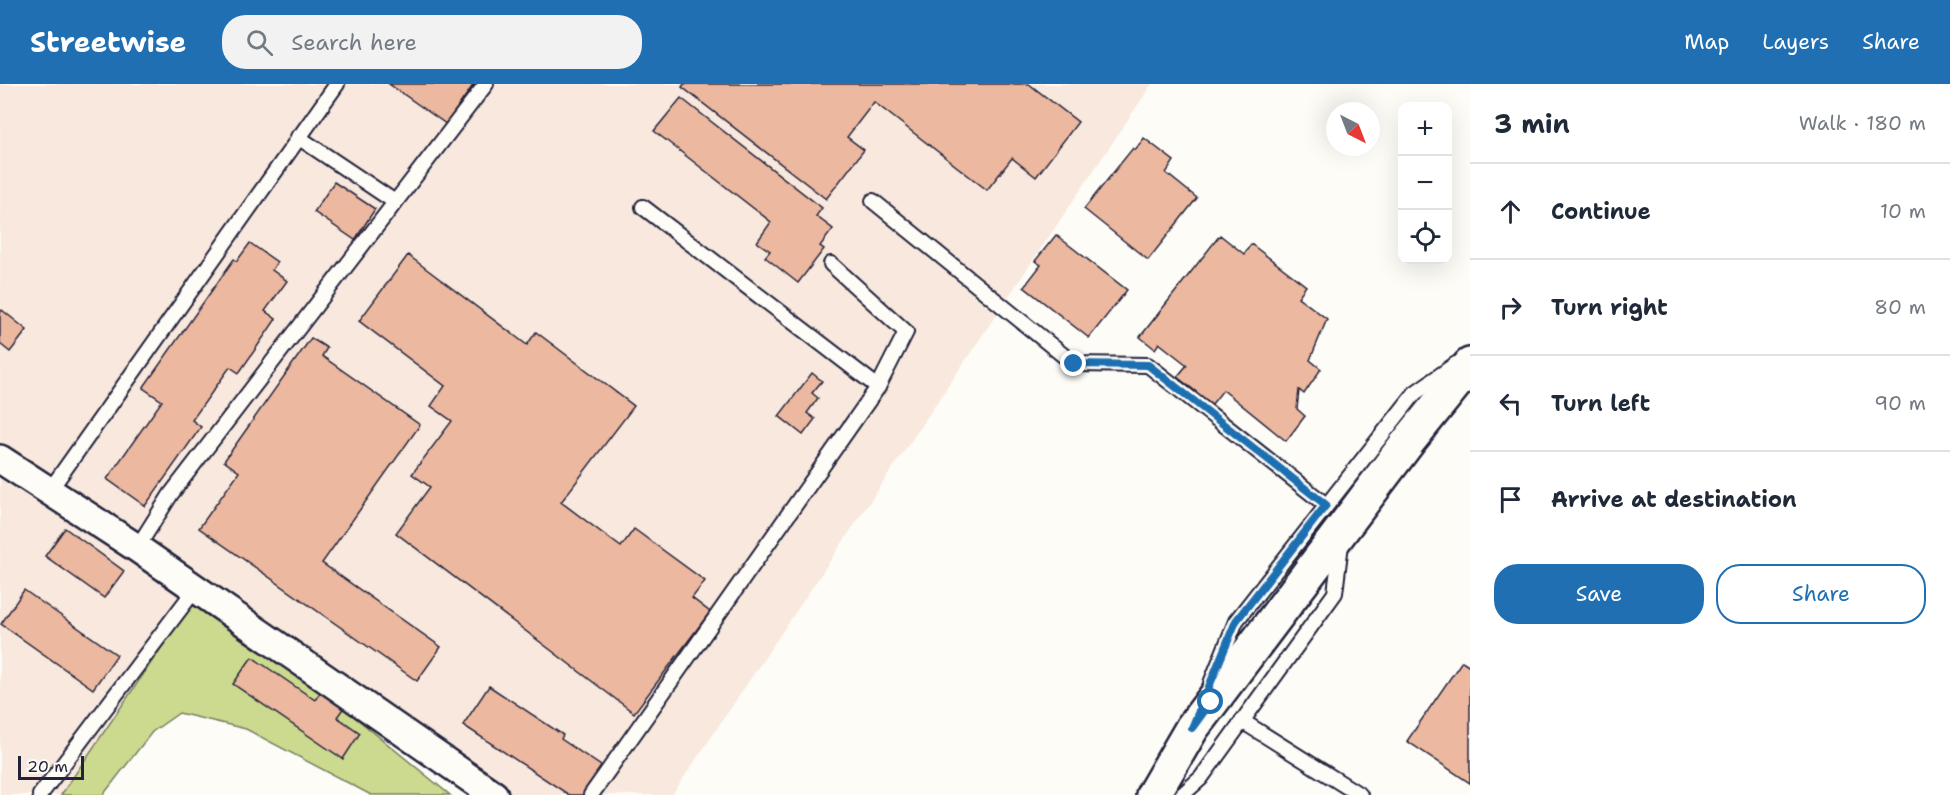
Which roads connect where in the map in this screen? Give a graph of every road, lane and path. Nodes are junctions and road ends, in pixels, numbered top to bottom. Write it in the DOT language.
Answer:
graph roads {
  1 [pos="337,84"];
  2 [pos="486,84"];
  3 [pos="298,136"];
  4 [pos="873,201"];
  5 [pos="395,202"];
  6 [pos="643,207"];
  7 [pos="831,264"];
  8 [pos="1470,354"];
  9 [pos="1470,365"];
  10 [pos="878,387"];
  11 [pos="0,459"];
  12 [pos="50,490"];
  13 [pos="1334,516"];
  14 [pos="137,548"];
  15 [pos="196,588"];
  16 [pos="1242,721"];
  17 [pos="40,795"];
  18 [pos="494,795"];
  19 [pos="591,795"];
  20 [pos="1153,795"];
  21 [pos="1182,795"];
  22 [pos="1360,795"];
  1 -- 3 [label="lane"];
  2 -- 5 [label="lane"];
  3 -- 5 [label="lane"];
  3 -- 12 [label="lane"];
  4 -- 13 [label="lane"];
  5 -- 14 [label="lane"];
  6 -- 10 [label="lane"];
  7 -- 10 [label="lane"];
  8 -- 13 [label="lane"];
  9 -- 13 [label="main road"];
  10 -- 19 [label="lane"];
  11 -- 12 [label="street"];
  12 -- 14 [label="street"];
  13 -- 16 [label="lane"];
  13 -- 20 [label="main road"];
  14 -- 15 [label="street"];
  15 -- 17 [label="lane"];
  15 -- 18 [label="street"];
  16 -- 21 [label="lane"];
  16 -- 22 [label="lane"];
}
